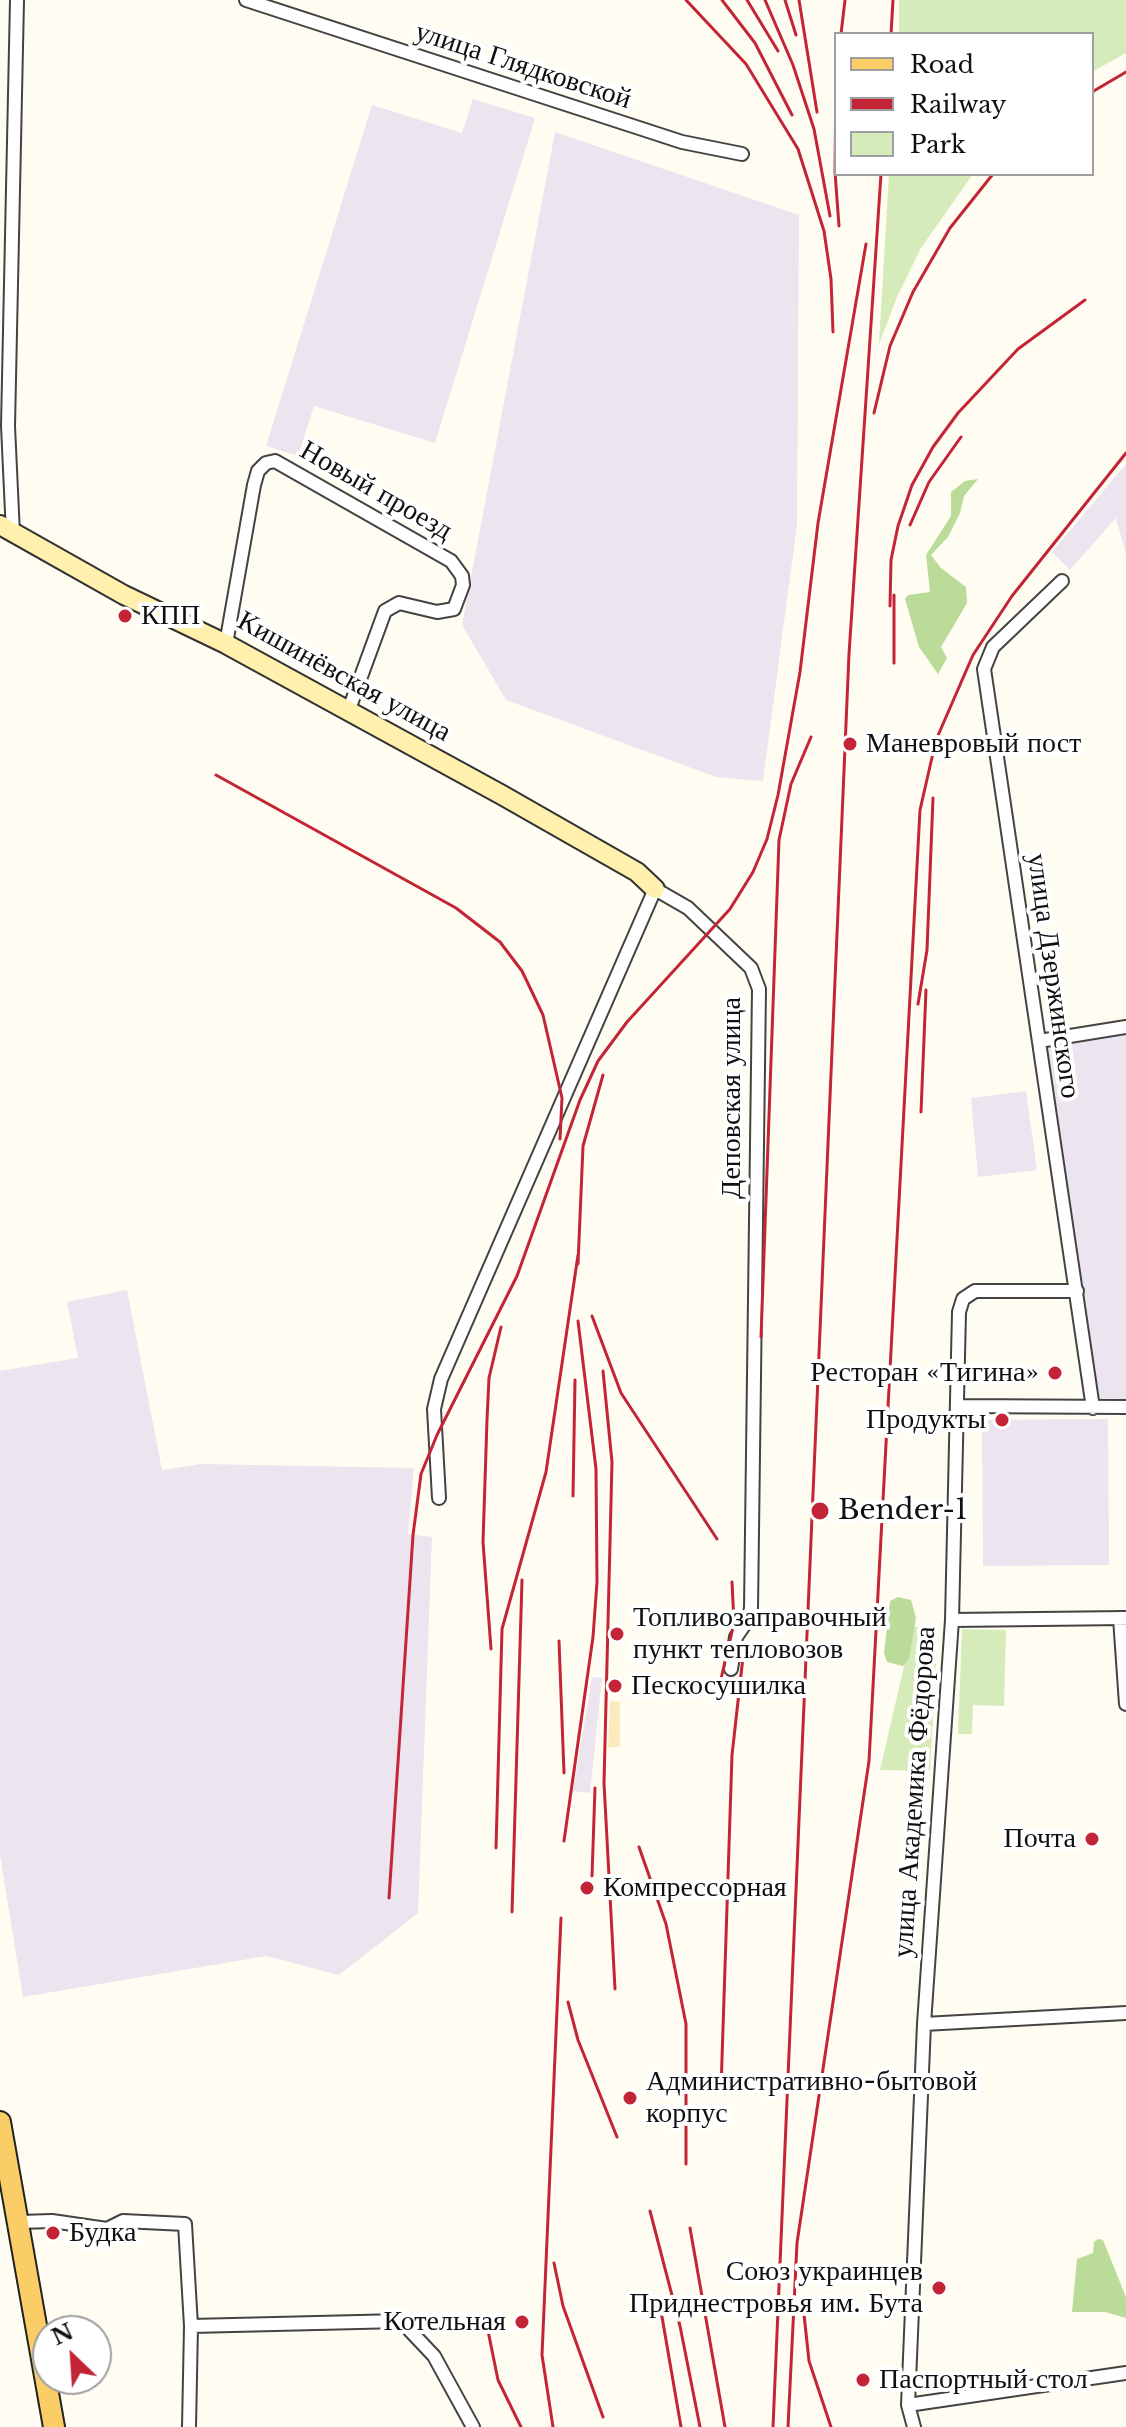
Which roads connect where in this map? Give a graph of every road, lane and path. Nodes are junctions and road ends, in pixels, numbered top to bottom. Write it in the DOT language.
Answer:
graph roads {
  1 [pos="17,0"];
  2 [pos="246,0"];
  3 [pos="742,154"];
  4 [pos="0,166"];
  5 [pos="13,174"];
  6 [pos="5,342"];
  7 [pos="6,530"];
  8 [pos="1062,581"];
  9 [pos="226,644"];
  10 [pos="348,712"];
  11 [pos="655,889"];
  12 [pos="1126,1027"];
  13 [pos="1039,1041"];
  14 [pos="1077,1291"];
  15 [pos="957,1406"];
  16 [pos="1126,1407"];
  17 [pos="1093,1408"];
  18 [pos="439,1498"];
  19 [pos="1123,1618"];
  20 [pos="952,1620"];
  21 [pos="731,1669"];
  22 [pos="1126,1704"];
  23 [pos="1126,2013"];
  24 [pos="924,2024"];
  25 [pos="0,2122"];
  26 [pos="6,2194"];
  27 [pos="19,2222"];
  28 [pos="191,2326"];
  29 [pos="1126,2373"];
  30 [pos="908,2405"];
  31 [pos="54,2427"];
  32 [pos="189,2427"];
  33 [pos="473,2427"];
  34 [pos="914,2427"];
  1 -- 5 [label="street"];
  2 -- 3 [label="street, улица Глядковской"];
  4 -- 5 [label="street"];
  5 -- 6 [label="street"];
  6 -- 7 [label="street"];
  7 -- 9 [label="street, Кишинёвская улица"];
  8 -- 13 [label="street, улица Дзержинского"];
  9 -- 10 [label="street, Кишинёвская улица"];
  9 -- 10 [label="street, Новый проезд"];
  10 -- 11 [label="street, Кишинёвская улица"];
  11 -- 18 [label="street"];
  11 -- 21 [label="street, Деповская улица"];
  12 -- 13 [label="street"];
  13 -- 14 [label="street, улица Дзержинского"];
  14 -- 15 [label="street, улица Академика Фёдорова"];
  14 -- 17 [label="street, улица Дзержинского"];
  15 -- 17 [label="street"];
  15 -- 20 [label="street, улица Академика Фёдорова"];
  16 -- 17 [label="street"];
  19 -- 20 [label="street"];
  19 -- 22 [label="street"];
  20 -- 24 [label="street, улица Академика Фёдорова"];
  23 -- 24 [label="street"];
  24 -- 30 [label="street, улица Академика Фёдорова"];
  25 -- 26 [label="main road"];
  26 -- 27 [label="main road"];
  27 -- 28 [label="street"];
  27 -- 31 [label="main road"];
  28 -- 32 [label="street"];
  28 -- 33 [label="street"];
  29 -- 30 [label="street"];
  30 -- 34 [label="street, улица Академика Фёдорова"];
}
